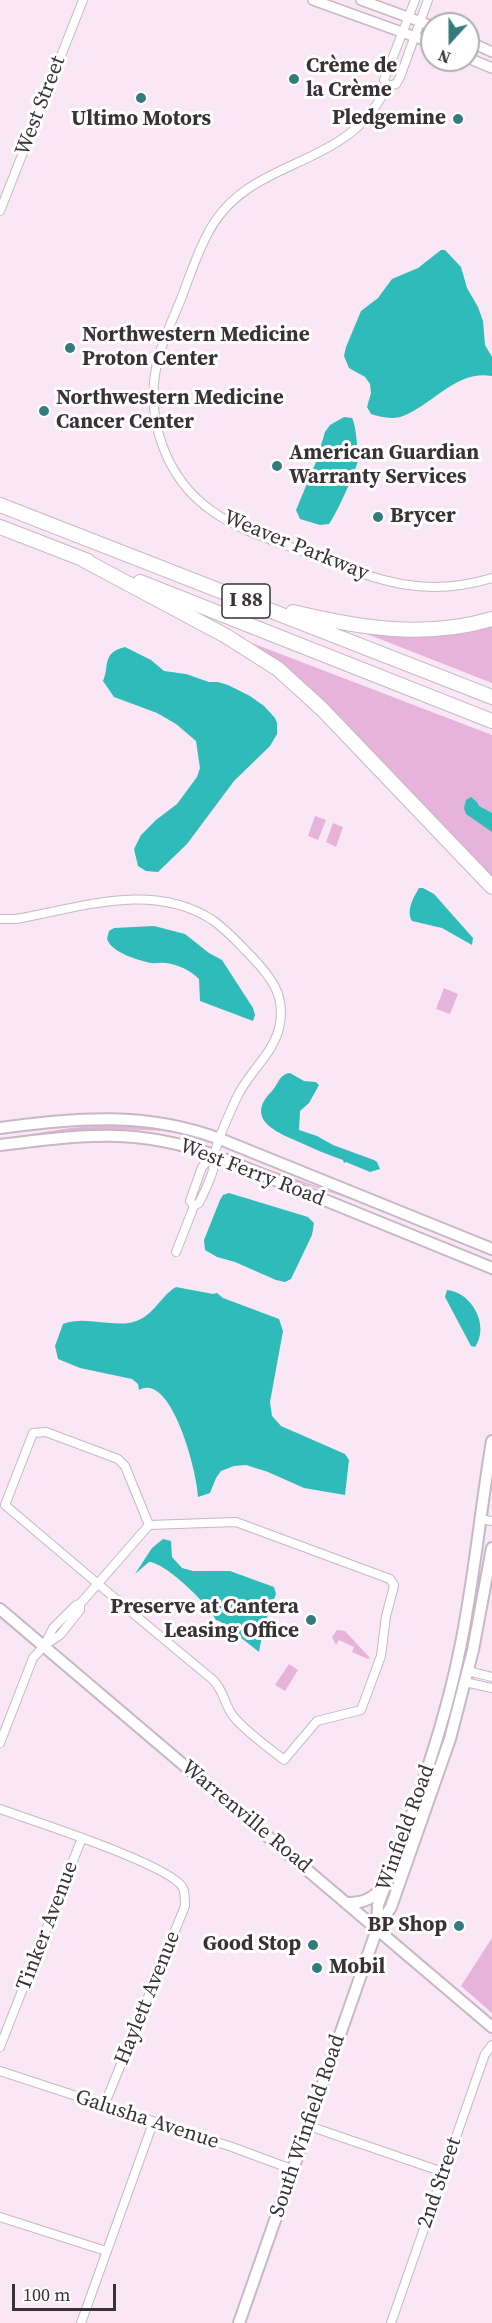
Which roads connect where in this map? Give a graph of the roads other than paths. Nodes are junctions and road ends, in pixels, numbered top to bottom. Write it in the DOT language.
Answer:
graph roads {
  1 [pos="83,0"];
  2 [pos="313,0"];
  3 [pos="361,0"];
  4 [pos="415,0"];
  5 [pos="409,17"];
  6 [pos="420,21"];
  7 [pos="402,32"];
  8 [pos="415,36"];
  9 [pos="420,38"];
  10 [pos="387,86"];
  11 [pos="0,211"];
  12 [pos="0,505"];
  13 [pos="0,527"];
  14 [pos="82,559"];
  15 [pos="492,578"];
  16 [pos="240,598"];
  17 [pos="492,619"];
  18 [pos="492,697"];
  19 [pos="492,721"];
  20 [pos="492,887"];
  21 [pos="0,919"];
  22 [pos="0,1128"];
  23 [pos="220,1139"];
  24 [pos="0,1145"];
  25 [pos="214,1155"];
  26 [pos="492,1249"];
  27 [pos="176,1252"];
  28 [pos="492,1268"];
  29 [pos="492,1441"];
  30 [pos="486,1520"];
  31 [pos="149,1525"];
  32 [pos="492,1548"];
  33 [pos="98,1583"];
  34 [pos="0,1609"];
  35 [pos="44,1646"];
  36 [pos="467,1677"];
  37 [pos="492,1677"];
  38 [pos="492,1688"];
  39 [pos="0,1743"];
  40 [pos="0,1809"];
  41 [pos="82,1838"];
  42 [pos="387,1883"];
  43 [pos="348,1903"];
  44 [pos="377,1929"];
  45 [pos="492,2027"];
  46 [pos="492,2045"];
  47 [pos="0,2048"];
  48 [pos="0,2071"];
  49 [pos="104,2106"];
  50 [pos="153,2123"];
  51 [pos="309,2126"];
  52 [pos="294,2170"];
  53 [pos="443,2172"];
  54 [pos="0,2217"];
  55 [pos="106,2251"];
  56 [pos="81,2323"];
  57 [pos="240,2323"];
  58 [pos="391,2323"];
  1 -- 11 [label="street, West Street"];
  2 -- 7 [label="street"];
  3 -- 5 [label="street"];
  4 -- 5 [label="street, Weaver Parkway"];
  5 -- 6 [label="street"];
  5 -- 7 [label="street, Weaver Parkway"];
  6 -- 8 [label="street, Weaver Parkway"];
  7 -- 8 [label="street"];
  7 -- 10 [label="street, Weaver Parkway"];
  8 -- 9 [label="street"];
  8 -- 10 [label="street, Weaver Parkway"];
  10 -- 15 [label="street, Weaver Parkway"];
  12 -- 16 [label="highway, I 88"];
  13 -- 14 [label="highway, I 88"];
  14 -- 19 [label="highway, I 88"];
  14 -- 20 [label="highway"];
  16 -- 17 [label="highway"];
  16 -- 18 [label="highway, I 88"];
  21 -- 23 [label="street"];
  22 -- 23 [label="main road, West Ferry Road"];
  23 -- 25 [label="street"];
  23 -- 26 [label="main road, West Ferry Road"];
  24 -- 25 [label="main road, West Ferry Road"];
  25 -- 27 [label="street"];
  25 -- 28 [label="main road, West Ferry Road"];
  29 -- 30 [label="main road, Winfield Road"];
  30 -- 42 [label="main road, Winfield Road"];
  31 -- 33 [label="street"];
  31 -- 33 [label="street"];
  31 -- 33 [label="street"];
  32 -- 36 [label="main road, Winfield Road"];
  33 -- 35 [label="street"];
  34 -- 35 [label="main road, Warrenville Road"];
  35 -- 39 [label="street"];
  35 -- 43 [label="main road, Warrenville Road"];
  36 -- 37 [label="street"];
  36 -- 38 [label="street"];
  36 -- 44 [label="main road, Winfield Road"];
  40 -- 41 [label="street"];
  41 -- 47 [label="street, Tinker Avenue"];
  41 -- 49 [label="street, Haylett Avenue"];
  42 -- 43 [label="main road"];
  42 -- 44 [label="main road, Winfield Road"];
  43 -- 44 [label="main road, Warrenville Road"];
  44 -- 45 [label="main road, Warrenville Road"];
  44 -- 51 [label="main road, South Winfield Road"];
  46 -- 53 [label="street, 2nd Street"];
  48 -- 49 [label="street, Galusha Avenue"];
  49 -- 50 [label="street, Galusha Avenue"];
  50 -- 52 [label="street, Galusha Avenue"];
  50 -- 55 [label="street"];
  51 -- 52 [label="main road, South Winfield Road"];
  51 -- 53 [label="street"];
  52 -- 57 [label="main road, South Winfield Road"];
  53 -- 58 [label="street, 2nd Street"];
  54 -- 55 [label="street"];
  55 -- 56 [label="street"];
}
